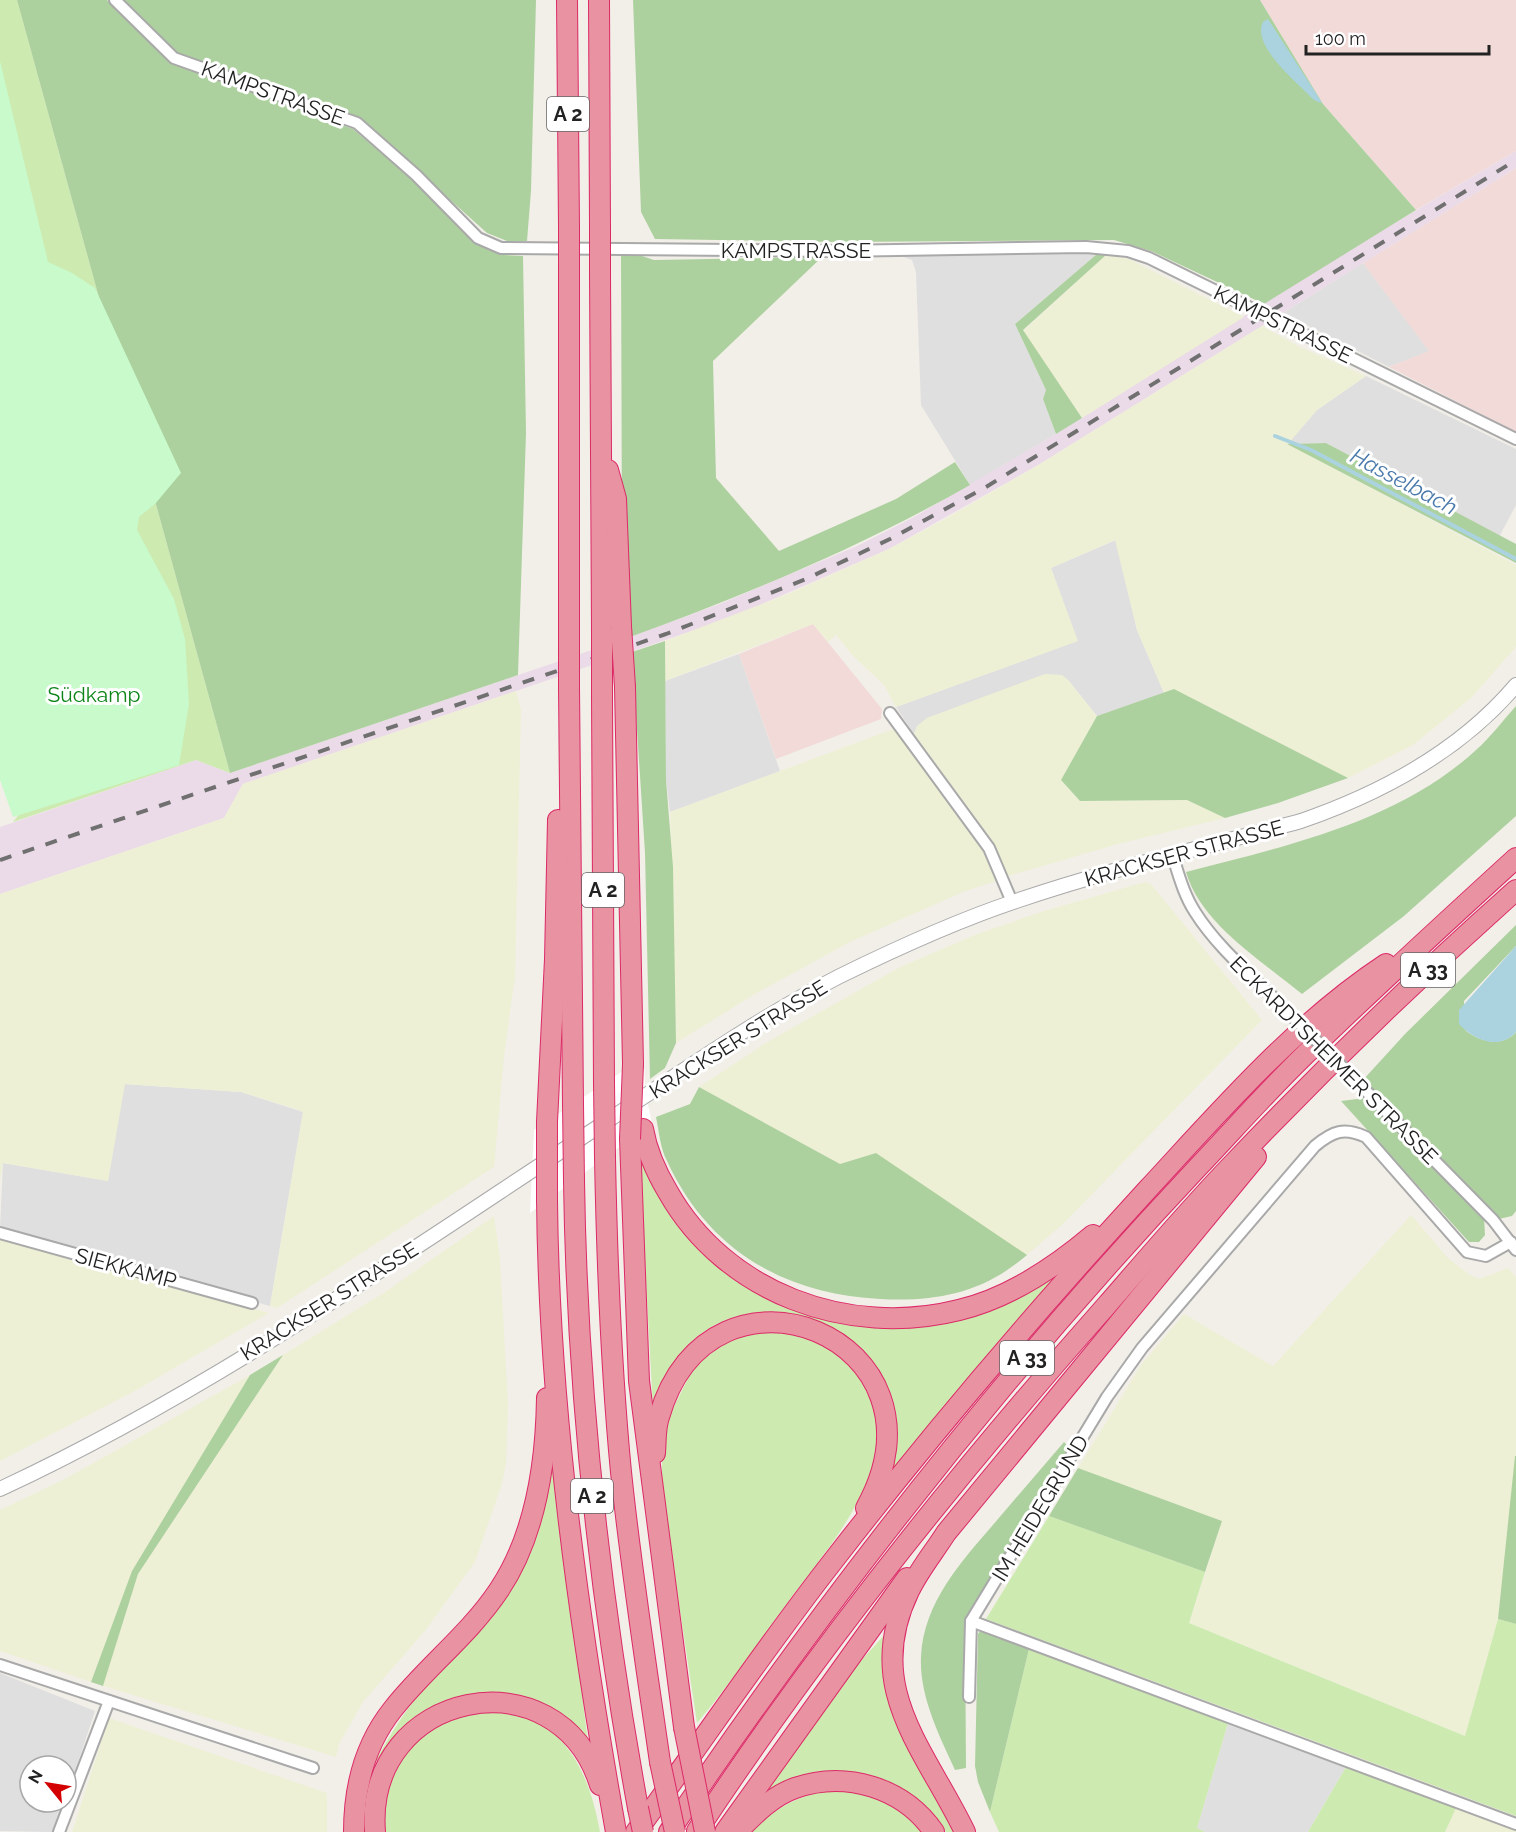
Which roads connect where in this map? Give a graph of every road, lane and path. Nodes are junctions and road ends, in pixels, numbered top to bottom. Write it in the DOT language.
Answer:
graph roads {
  1 [pos="115,0"];
  2 [pos="567,0"];
  3 [pos="599,0"];
  4 [pos="1516,439"];
  5 [pos="611,629"];
  6 [pos="1516,685"];
  7 [pos="890,713"];
  8 [pos="570,784"];
  9 [pos="1173,856"];
  10 [pos="1516,858"];
  11 [pos="1516,890"];
  12 [pos="1012,902"];
  13 [pos="1438,929"];
  14 [pos="1342,1053"];
  15 [pos="637,1134"];
  16 [pos="1169,1167"];
  17 [pos="0,1233"];
  18 [pos="1513,1246"];
  19 [pos="548,1260"];
  20 [pos="252,1303"];
  21 [pos="0,1489"];
  22 [pos="652,1489"];
  23 [pos="946,1533"];
  24 [pos="834,1559"];
  25 [pos="971,1622"];
  26 [pos="0,1665"];
  27 [pos="969,1697"];
  28 [pos="109,1701"];
  29 [pos="314,1768"];
  30 [pos="647,1806"];
  31 [pos="1516,1824"];
  32 [pos="615,1828"];
  33 [pos="59,1832"];
  34 [pos="354,1832"];
  35 [pos="375,1832"];
  36 [pos="640,1832"];
  37 [pos="669,1832"];
  38 [pos="675,1832"];
  39 [pos="696,1832"];
  40 [pos="705,1832"];
  41 [pos="725,1832"];
  42 [pos="737,1832"];
  43 [pos="934,1832"];
  44 [pos="965,1832"];
  1 -- 4 [label="street, KAMPSTRASSE"];
  2 -- 8 [label="highway, A 2, bridge"];
  3 -- 5 [label="highway, A 2, bridge"];
  5 -- 15 [label="highway, bridge"];
  5 -- 38 [label="highway, A 2, bridge"];
  6 -- 9 [label="street, KRACKSER STRASSE"];
  7 -- 12 [label="street"];
  8 -- 19 [label="highway, bridge"];
  8 -- 30 [label="highway, A 2, bridge"];
  9 -- 12 [label="street, KRACKSER STRASSE"];
  9 -- 18 [label="street, ECKARDTSHEIMER STRASSE, bridge"];
  10 -- 13 [label="highway, A 33"];
  11 -- 14 [label="highway, A 33"];
  12 -- 21 [label="street, KRACKSER STRASSE"];
  13 -- 16 [label="highway"];
  13 -- 37 [label="highway, A 33"];
  14 -- 23 [label="highway"];
  14 -- 39 [label="highway, A 33"];
  15 -- 16 [label="highway"];
  15 -- 22 [label="highway"];
  16 -- 24 [label="highway"];
  17 -- 20 [label="street, SIEKKAMP"];
  18 -- 25 [label="street, IM HEIDEGRUND"];
  19 -- 32 [label="highway"];
  19 -- 34 [label="highway"];
  22 -- 24 [label="highway"];
  22 -- 40 [label="highway, bridge"];
  23 -- 41 [label="highway"];
  23 -- 44 [label="highway"];
  24 -- 30 [label="highway"];
  25 -- 27 [label="street"];
  25 -- 31 [label="street"];
  26 -- 28 [label="street"];
  28 -- 29 [label="street"];
  28 -- 33 [label="street"];
  30 -- 36 [label="highway, A 2, bridge"];
  32 -- 35 [label="highway"];
  42 -- 43 [label="highway"];
}
